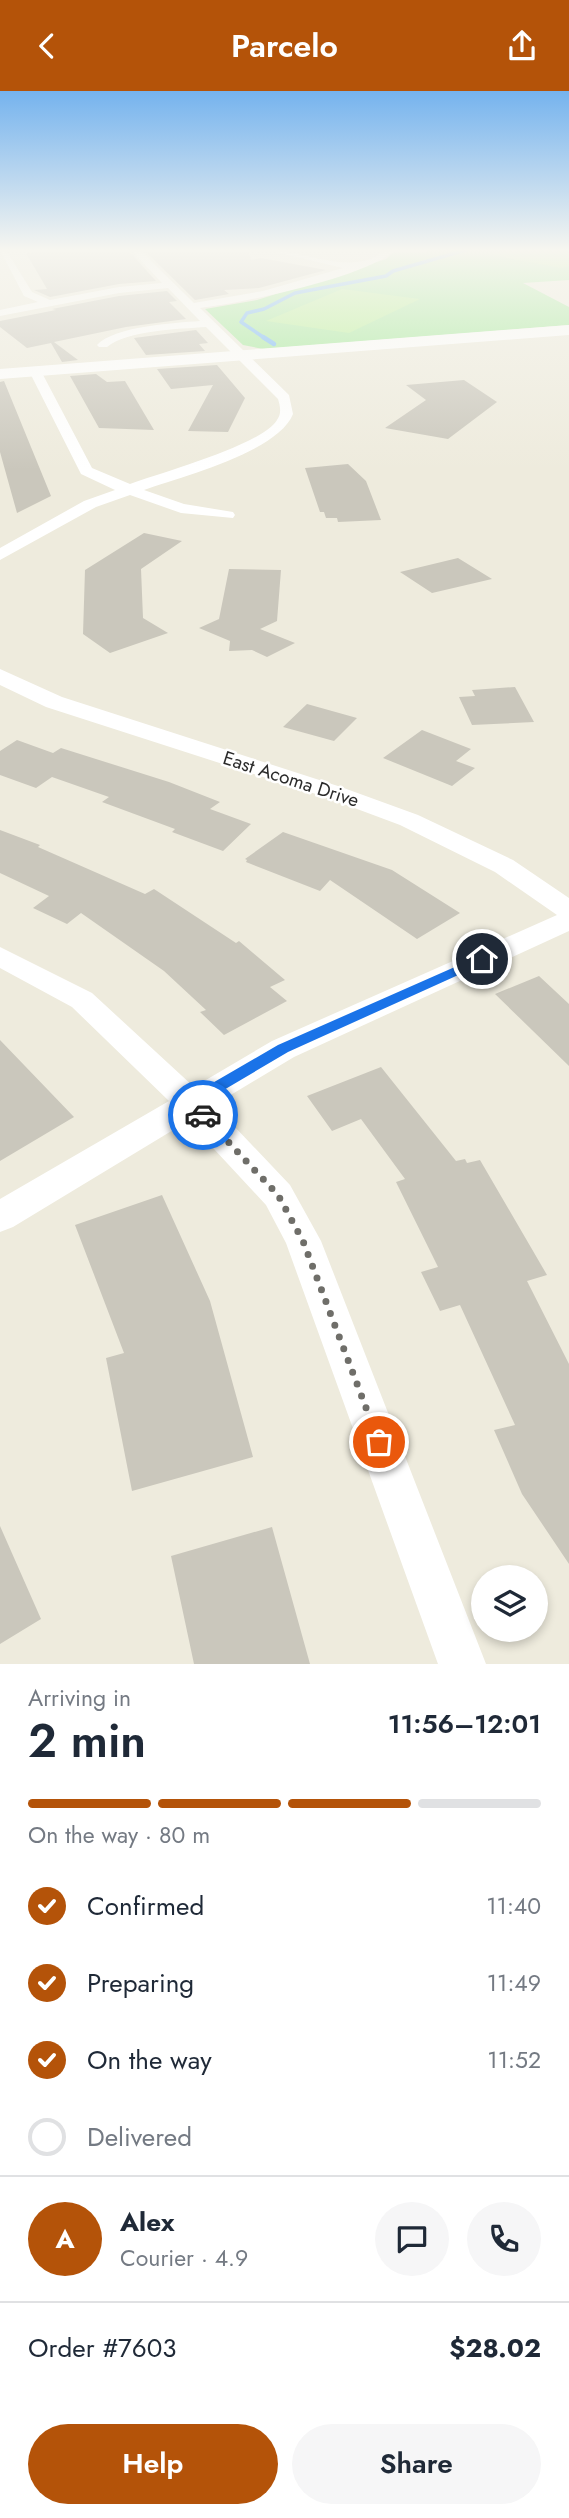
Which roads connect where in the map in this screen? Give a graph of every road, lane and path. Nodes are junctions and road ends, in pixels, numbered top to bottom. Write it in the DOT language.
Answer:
graph roads {
  1 [pos="205,323"];
  2 [pos="209,323"];
  3 [pos="569,330"];
  4 [pos="103,345"];
  5 [pos="242,356"];
  6 [pos="35,372"];
  7 [pos="0,374"];
  8 [pos="128,489"];
  9 [pos="227,515"];
  10 [pos="0,555"];
  11 [pos="0,675"];
  12 [pos="569,911"];
  13 [pos="569,920"];
  14 [pos="0,955"];
  15 [pos="190,1103"];
  16 [pos="0,1217"];
  17 [pos="462,1664"];
  1 -- 4 [label="street"];
  2 -- 5 [label="street"];
  3 -- 5 [label="main road"];
  5 -- 6 [label="main road"];
  5 -- 8 [label="street"];
  6 -- 7 [label="main road"];
  6 -- 8 [label="street"];
  8 -- 9 [label="street"];
  8 -- 10 [label="street"];
  11 -- 12 [label="street, East Acoma Drive"];
  13 -- 15 [label="street"];
  14 -- 15 [label="street"];
  15 -- 16 [label="street"];
  15 -- 17 [label="street"];
}
